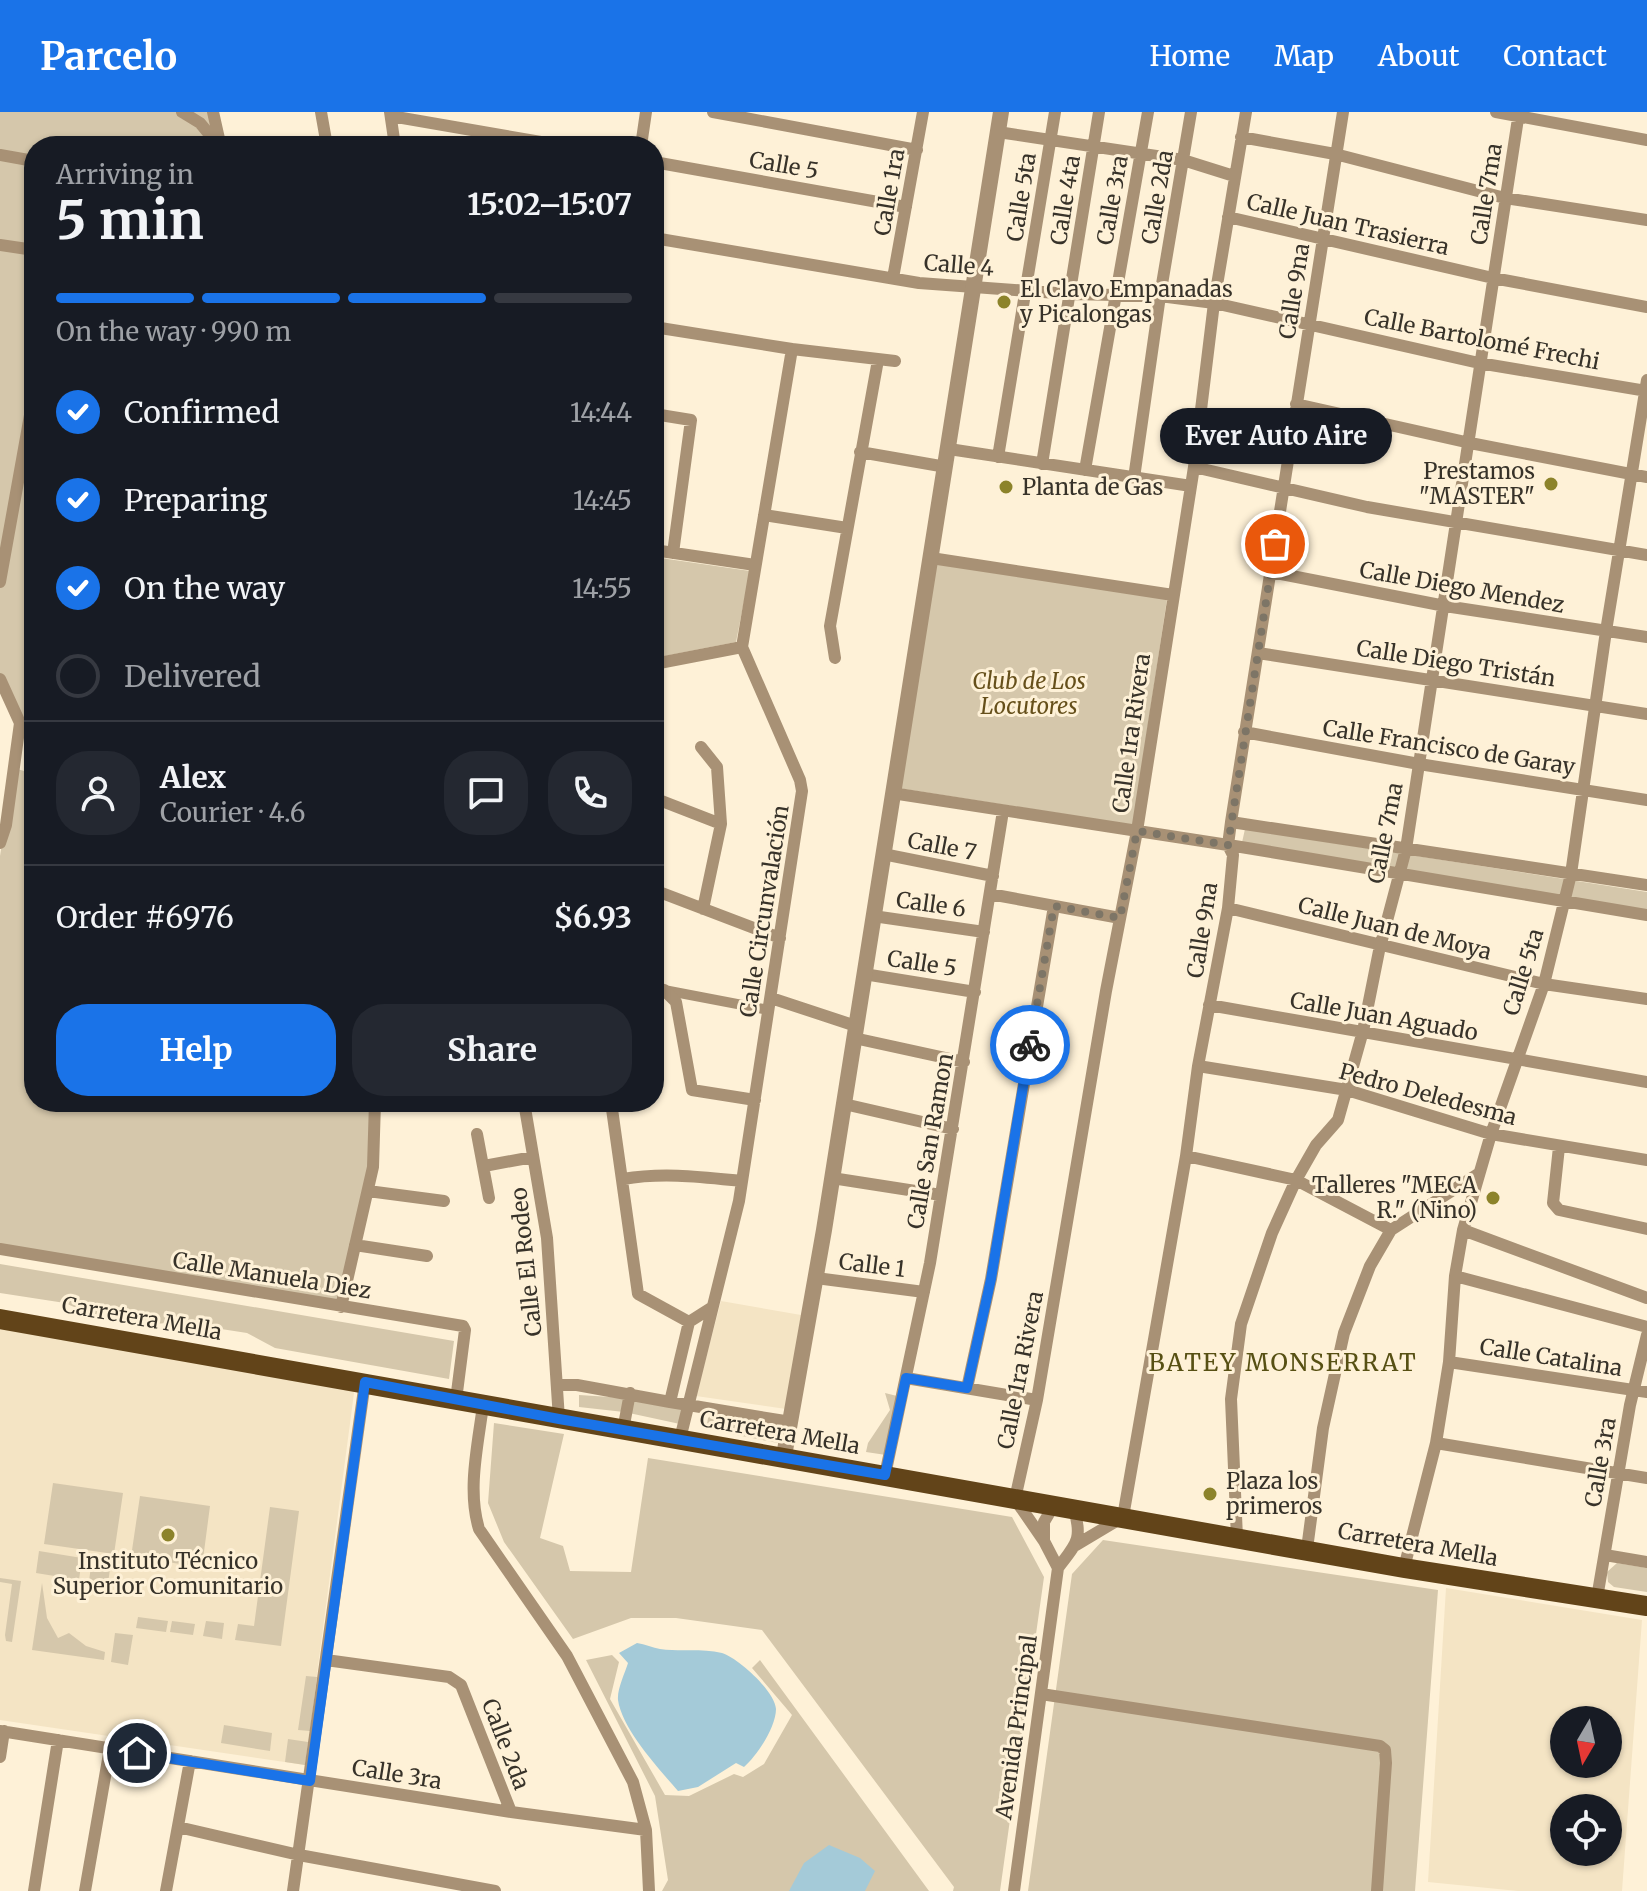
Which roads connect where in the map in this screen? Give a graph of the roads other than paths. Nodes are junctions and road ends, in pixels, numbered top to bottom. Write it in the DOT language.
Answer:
graph roads {
  1 [pos="182,112"];
  2 [pos="213,112"];
  3 [pos="321,112"];
  4 [pos="646,112"];
  5 [pos="713,112"];
  6 [pos="923,112"];
  7 [pos="1001,112"];
  8 [pos="1055,112"];
  9 [pos="1099,112"];
  10 [pos="1148,112"];
  11 [pos="1191,112"];
  12 [pos="1246,112"];
  13 [pos="1343,112"];
  14 [pos="1496,112"];
  15 [pos="390,114"];
  16 [pos="1518,114"];
  17 [pos="998,132"];
  18 [pos="211,136"];
  19 [pos="218,136"];
  20 [pos="325,136"];
  21 [pos="393,136"];
  22 [pos="510,136"];
  23 [pos="642,136"];
  24 [pos="1241,137"];
  25 [pos="1647,140"];
  26 [pos="1050,141"];
  27 [pos="1094,147"];
  28 [pos="917,150"];
  29 [pos="1335,154"];
  30 [pos="0,155"];
  31 [pos="1141,155"];
  32 [pos="24,159"];
  33 [pos="1183,160"];
  34 [pos="664,164"];
  35 [pos="1234,176"];
  36 [pos="1505,198"];
  37 [pos="906,207"];
  38 [pos="1228,217"];
  39 [pos="1647,220"];
  40 [pos="664,240"];
  41 [pos="1322,240"];
  42 [pos="0,245"];
  43 [pos="24,249"];
  44 [pos="893,278"];
  45 [pos="1493,278"];
  46 [pos="975,288"];
  47 [pos="1026,289"];
  48 [pos="1070,294"];
  49 [pos="1116,295"];
  50 [pos="1160,296"];
  51 [pos="1214,303"];
  52 [pos="1647,307"];
  53 [pos="1309,323"];
  54 [pos="664,329"];
  55 [pos="792,349"];
  56 [pos="878,360"];
  57 [pos="895,361"];
  58 [pos="1479,363"];
  59 [pos="1646,387"];
  60 [pos="1296,404"];
  61 [pos="664,416"];
  62 [pos="1470,443"];
  63 [pos="24,449"];
  64 [pos="949,449"];
  65 [pos="860,452"];
  66 [pos="998,457"];
  67 [pos="1042,464"];
  68 [pos="946,467"];
  69 [pos="1194,467"];
  70 [pos="1085,470"];
  71 [pos="1631,475"];
  72 [pos="1647,477"];
  73 [pos="1134,478"];
  74 [pos="1191,486"];
  75 [pos="1284,487"];
  76 [pos="764,515"];
  77 [pos="1457,524"];
  78 [pos="847,528"];
  79 [pos="1621,551"];
  80 [pos="664,552"];
  81 [pos="673,553"];
  82 [pos="1647,555"];
  83 [pos="931,558"];
  84 [pos="755,565"];
  85 [pos="1271,572"];
  86 [pos="0,582"];
  87 [pos="1173,595"];
  88 [pos="1445,606"];
  89 [pos="1606,631"];
  90 [pos="1647,637"];
  91 [pos="742,647"];
  92 [pos="1258,653"];
  93 [pos="835,658"];
  94 [pos="664,662"];
  95 [pos="0,679"];
  96 [pos="1432,680"];
  97 [pos="1597,706"];
  98 [pos="1647,714"];
  99 [pos="1244,732"];
  100 [pos="701,747"];
  101 [pos="1419,764"];
  102 [pos="1584,790"];
  103 [pos="892,793"];
  104 [pos="1647,800"];
  105 [pos="664,802"];
  106 [pos="1003,811"];
  107 [pos="1231,822"];
  108 [pos="721,824"];
  109 [pos="1137,831"];
  110 [pos="0,843"];
  111 [pos="1228,845"];
  112 [pos="1406,849"];
  113 [pos="883,854"];
  114 [pos="1399,874"];
  115 [pos="1571,874"];
  116 [pos="993,876"];
  117 [pos="1647,885"];
  118 [pos="664,894"];
  119 [pos="990,894"];
  120 [pos="1566,901"];
  121 [pos="1054,906"];
  122 [pos="1228,908"];
  123 [pos="703,909"];
  124 [pos="1647,915"];
  125 [pos="873,916"];
  126 [pos="1120,918"];
  127 [pos="984,932"];
  128 [pos="780,938"];
  129 [pos="1381,946"];
  130 [pos="864,974"];
  131 [pos="1544,984"];
  132 [pos="664,989"];
  133 [pos="664,992"];
  134 [pos="975,992"];
  135 [pos="1647,999"];
  136 [pos="770,1004"];
  137 [pos="1209,1005"];
  138 [pos="1363,1031"];
  139 [pos="855,1032"];
  140 [pos="1515,1061"];
  141 [pos="964,1062"];
  142 [pos="1198,1066"];
  143 [pos="1647,1082"];
  144 [pos="1347,1090"];
  145 [pos="755,1100"];
  146 [pos="844,1104"];
  147 [pos="375,1112"];
  148 [pos="526,1112"];
  149 [pos="613,1112"];
  150 [pos="953,1129"];
  151 [pos="477,1134"];
  152 [pos="1491,1134"];
  153 [pos="1559,1147"];
  154 [pos="1186,1156"];
  155 [pos="533,1157"];
  156 [pos="1647,1160"];
  157 [pos="484,1166"];
  158 [pos="1478,1174"];
  159 [pos="832,1178"];
  160 [pos="623,1179"];
  161 [pos="1296,1180"];
  162 [pos="742,1181"];
  163 [pos="368,1191"];
  164 [pos="941,1195"];
  165 [pos="489,1198"];
  166 [pos="444,1201"];
  167 [pos="1647,1229"];
  168 [pos="1391,1230"];
  169 [pos="1463,1230"];
  170 [pos="355,1245"];
  171 [pos="0,1249"];
  172 [pos="427,1256"];
  173 [pos="1455,1276"];
  174 [pos="816,1278"];
  175 [pos="924,1292"];
  176 [pos="1647,1298"];
  177 [pos="341,1307"];
  178 [pos="711,1308"];
  179 [pos="0,1319"];
  180 [pos="689,1322"];
  181 [pos="1647,1327"];
  182 [pos="1647,1335"];
  183 [pos="1449,1362"];
  184 [pos="906,1378"];
  185 [pos="365,1382"];
  186 [pos="559,1385"];
  187 [pos="967,1388"];
  188 [pos="1633,1390"];
  189 [pos="1647,1392"];
  190 [pos="630,1393"];
  191 [pos="456,1400"];
  192 [pos="1037,1400"];
  193 [pos="670,1402"];
  194 [pos="483,1405"];
  195 [pos="689,1405"];
  196 [pos="559,1419"];
  197 [pos="791,1422"];
  198 [pos="623,1430"];
  199 [pos="680,1439"];
  200 [pos="1436,1443"];
  201 [pos="784,1456"];
  202 [pos="1618,1472"];
  203 [pos="885,1475"];
  204 [pos="1647,1478"];
  205 [pos="1015,1499"];
  206 [pos="1064,1507"];
  207 [pos="1123,1517"];
  208 [pos="1237,1538"];
  209 [pos="1044,1541"];
  210 [pos="1076,1545"];
  211 [pos="1307,1549"];
  212 [pos="1605,1555"];
  213 [pos="1647,1562"];
  214 [pos="1058,1568"];
  215 [pos="1404,1568"];
  216 [pos="1597,1598"];
  217 [pos="1647,1606"];
  218 [pos="326,1660"];
  219 [pos="1041,1694"];
  220 [pos="2,1731"];
  221 [pos="58,1740"];
  222 [pos="110,1748"];
  223 [pos="0,1757"];
  224 [pos="190,1761"];
  225 [pos="310,1781"];
  226 [pos="511,1812"];
  227 [pos="178,1827"];
  228 [pos="646,1830"];
  229 [pos="299,1855"];
  230 [pos="34,1891"];
  231 [pos="85,1891"];
  232 [pos="166,1891"];
  233 [pos="293,1891"];
  234 [pos="495,1891"];
  235 [pos="649,1891"];
  236 [pos="1014,1891"];
  237 [pos="1377,1891"];
  1 -- 18 [label="street"];
  2 -- 19 [label="street"];
  3 -- 20 [label="street"];
  4 -- 23 [label="street"];
  5 -- 28 [label="street"];
  6 -- 28 [label="street, Calle 1ra"];
  7 -- 17 [label="street"];
  8 -- 26 [label="street, Calle 5ta"];
  9 -- 27 [label="street, Calle 4ta"];
  10 -- 31 [label="street, Calle 3ra"];
  11 -- 33 [label="street, Calle 2da"];
  12 -- 24 [label="street, Calle 1ra Rivera"];
  13 -- 29 [label="street, Calle 9na"];
  14 -- 16 [label="street"];
  15 -- 21 [label="street"];
  15 -- 22 [label="street"];
  16 -- 25 [label="street"];
  16 -- 36 [label="street, Calle 7ma"];
  17 -- 26 [label="street"];
  17 -- 46 [label="street"];
  24 -- 29 [label="street"];
  24 -- 35 [label="street, Calle 1ra Rivera"];
  26 -- 27 [label="street"];
  26 -- 47 [label="street, Calle 5ta"];
  27 -- 31 [label="street"];
  27 -- 48 [label="street, Calle 4ta"];
  28 -- 37 [label="street, Calle 1ra"];
  29 -- 36 [label="street"];
  29 -- 41 [label="street, Calle 9na"];
  30 -- 32 [label="street"];
  31 -- 33 [label="street"];
  31 -- 49 [label="street, Calle 3ra"];
  33 -- 35 [label="street"];
  33 -- 50 [label="street, Calle 2da"];
  34 -- 37 [label="street, Calle 5"];
  35 -- 38 [label="street, Calle 1ra Rivera"];
  36 -- 39 [label="street"];
  36 -- 45 [label="street, Calle 7ma"];
  37 -- 44 [label="street, Calle 1ra"];
  38 -- 41 [label="street, Calle Juan Trasierra"];
  38 -- 51 [label="street, Calle 1ra Rivera"];
  40 -- 44 [label="street, Calle 4"];
  41 -- 45 [label="street, Calle Juan Trasierra"];
  41 -- 53 [label="street, Calle 9na"];
  42 -- 43 [label="street"];
  44 -- 46 [label="street, Calle 4"];
  45 -- 52 [label="street, Calle Juan Trasierra"];
  45 -- 58 [label="street, Calle 7ma"];
  46 -- 47 [label="street, Calle 4"];
  46 -- 64 [label="street"];
  47 -- 48 [label="street, Calle 4"];
  47 -- 66 [label="street, Calle 5ta"];
  48 -- 49 [label="street, Calle 4"];
  48 -- 67 [label="street, Calle 4ta"];
  49 -- 50 [label="street, Calle 4"];
  49 -- 70 [label="street, Calle 3ra"];
  50 -- 51 [label="street, Calle 4"];
  50 -- 73 [label="street, Calle 2da"];
  51 -- 53 [label="street, Calle 4"];
  51 -- 69 [label="street, Calle 1ra Rivera"];
  53 -- 58 [label="street, Calle Bartolomé Frechi"];
  53 -- 60 [label="street, Calle 9na"];
  54 -- 55 [label="street"];
  55 -- 56 [label="street"];
  55 -- 76 [label="street"];
  56 -- 57 [label="street"];
  56 -- 65 [label="street"];
  58 -- 59 [label="street, Calle Bartolomé Frechi"];
  58 -- 62 [label="street, Calle 7ma"];
  59 -- 71 [label="street, Calle 5ta"];
  60 -- 62 [label="street"];
  60 -- 75 [label="street, Calle 9na"];
  61 -- 81 [label="street"];
  62 -- 71 [label="street"];
  62 -- 77 [label="street, Calle 7ma"];
  63 -- 86 [label="street"];
  64 -- 66 [label="street"];
  64 -- 68 [label="street"];
  65 -- 68 [label="street"];
  65 -- 78 [label="street"];
  66 -- 67 [label="street"];
  67 -- 70 [label="street"];
  68 -- 83 [label="street"];
  69 -- 74 [label="street, Calle 1ra Rivera"];
  69 -- 75 [label="street"];
  70 -- 73 [label="street"];
  71 -- 72 [label="street"];
  71 -- 79 [label="street, Calle 5ta"];
  73 -- 74 [label="street"];
  74 -- 87 [label="street, Calle 1ra Rivera"];
  75 -- 77 [label="street"];
  75 -- 85 [label="street, Calle 9na"];
  76 -- 78 [label="street"];
  76 -- 84 [label="street"];
  77 -- 79 [label="street"];
  77 -- 88 [label="street, Calle 7ma"];
  78 -- 93 [label="street"];
  79 -- 82 [label="street"];
  79 -- 89 [label="street, Calle 5ta"];
  80 -- 81 [label="street"];
  81 -- 84 [label="street"];
  83 -- 87 [label="street"];
  83 -- 103 [label="street"];
  84 -- 91 [label="street"];
  85 -- 88 [label="street, Calle Diego Mendez"];
  85 -- 92 [label="street, Calle 9na"];
  87 -- 109 [label="street, Calle 1ra Rivera"];
  88 -- 89 [label="street, Calle Diego Mendez"];
  88 -- 96 [label="street, Calle 7ma"];
  89 -- 90 [label="street, Calle Diego Mendez"];
  89 -- 97 [label="street, Calle 5ta"];
  91 -- 94 [label="street"];
  91 -- 128 [label="street, Calle Circunvalación"];
  92 -- 96 [label="street, Calle Diego Tristán"];
  92 -- 99 [label="street, Calle 9na"];
  95 -- 110 [label="street"];
  96 -- 97 [label="street, Calle Diego Tristán"];
  96 -- 101 [label="street, Calle 7ma"];
  97 -- 98 [label="street, Calle Diego Tristán"];
  97 -- 102 [label="street, Calle 5ta"];
  99 -- 101 [label="street, Calle Francisco de Garay"];
  99 -- 107 [label="street, Calle 9na"];
  100 -- 108 [label="street"];
  101 -- 102 [label="street, Calle Francisco de Garay"];
  101 -- 112 [label="street, Calle 7ma"];
  102 -- 104 [label="street, Calle Francisco de Garay"];
  102 -- 115 [label="street, Calle 5ta"];
  103 -- 106 [label="street"];
  103 -- 113 [label="street"];
  105 -- 108 [label="street"];
  106 -- 109 [label="street"];
  106 -- 116 [label="street, Calle San Ramon"];
  107 -- 111 [label="street, Calle 9na"];
  107 -- 112 [label="street"];
  108 -- 123 [label="street"];
  109 -- 111 [label="street"];
  109 -- 126 [label="street, Calle 1ra Rivera"];
  111 -- 114 [label="street"];
  111 -- 122 [label="street, Calle 9na"];
  112 -- 114 [label="street, Calle 7ma"];
  112 -- 115 [label="street"];
  113 -- 116 [label="street, Calle 7"];
  113 -- 125 [label="street"];
  114 -- 120 [label="street"];
  114 -- 129 [label="street, Calle 7ma"];
  115 -- 117 [label="street"];
  115 -- 120 [label="street, Calle 5ta"];
  116 -- 119 [label="street, Calle San Ramon"];
  118 -- 123 [label="street"];
  119 -- 121 [label="street"];
  119 -- 127 [label="street, Calle San Ramon"];
  120 -- 124 [label="street"];
  120 -- 131 [label="street, Calle 5ta"];
  121 -- 126 [label="street"];
  121 -- 187 [label="street"];
  122 -- 129 [label="street, Calle Juan de Moya"];
  122 -- 137 [label="street, Calle 9na"];
  123 -- 128 [label="street"];
  125 -- 127 [label="street, Calle 6"];
  125 -- 130 [label="street"];
  126 -- 192 [label="street, Calle 1ra Rivera"];
  127 -- 134 [label="street, Calle San Ramon"];
  128 -- 136 [label="street, Calle Circunvalación"];
  129 -- 131 [label="street, Calle Juan de Moya"];
  129 -- 138 [label="street, Calle 7ma"];
  130 -- 134 [label="street, Calle 5"];
  130 -- 139 [label="street"];
  131 -- 135 [label="street, Calle Juan de Moya"];
  131 -- 140 [label="street, Calle 5ta"];
  132 -- 136 [label="street"];
  133 -- 145 [label="street"];
  134 -- 141 [label="street, Calle San Ramon"];
  136 -- 139 [label="street"];
  136 -- 145 [label="street, Calle Circunvalación"];
  137 -- 138 [label="street, Calle Juan Aguado"];
  137 -- 142 [label="street, Calle 9na"];
  138 -- 140 [label="street, Calle Juan Aguado"];
  138 -- 144 [label="street, Calle 7ma"];
  139 -- 141 [label="street"];
  139 -- 146 [label="street"];
  140 -- 143 [label="street, Calle Juan Aguado"];
  140 -- 152 [label="street, Calle 5ta"];
  141 -- 150 [label="street, Calle San Ramon"];
  142 -- 144 [label="street, Pedro Deledesma"];
  142 -- 154 [label="street, Calle 9na"];
  144 -- 152 [label="street, Pedro Deledesma"];
  144 -- 161 [label="street, Calle 7ma"];
  145 -- 162 [label="street, Calle Circunvalación"];
  146 -- 150 [label="street"];
  146 -- 159 [label="street"];
  147 -- 163 [label="street"];
  148 -- 155 [label="street, Calle El Rodeo"];
  149 -- 160 [label="street"];
  150 -- 164 [label="street, Calle San Ramon"];
  151 -- 157 [label="street"];
  152 -- 153 [label="street, Pedro Deledesma"];
  152 -- 158 [label="street, Calle 5ta"];
  153 -- 156 [label="street, Pedro Deledesma"];
  153 -- 167 [label="street"];
  154 -- 161 [label="street"];
  154 -- 207 [label="street, Calle 9na"];
  155 -- 157 [label="street"];
  155 -- 186 [label="street, Calle El Rodeo"];
  157 -- 165 [label="street"];
  158 -- 168 [label="street"];
  158 -- 169 [label="street, Calle 5ta"];
  159 -- 164 [label="street"];
  159 -- 174 [label="street"];
  160 -- 162 [label="street"];
  160 -- 180 [label="street"];
  161 -- 168 [label="street"];
  161 -- 208 [label="street, Calle 7ma"];
  162 -- 178 [label="street, Calle Circunvalación"];
  163 -- 166 [label="street"];
  163 -- 170 [label="street"];
  164 -- 175 [label="street, Calle San Ramon"];
  168 -- 211 [label="street"];
  169 -- 173 [label="street, Calle 5ta"];
  169 -- 176 [label="street"];
  170 -- 172 [label="street"];
  170 -- 177 [label="street"];
  171 -- 177 [label="street, Calle Manuela Diez"];
  173 -- 181 [label="street"];
  173 -- 183 [label="street, Calle 5ta"];
  174 -- 175 [label="street, Calle 1"];
  174 -- 197 [label="street"];
  175 -- 184 [label="street, Calle San Ramon"];
  177 -- 191 [label="street, Calle Manuela Diez"];
  178 -- 180 [label="street"];
  178 -- 195 [label="street, Calle Circunvalación"];
  179 -- 185 [label="main road, Carretera Mella"];
  180 -- 193 [label="street"];
  182 -- 188 [label="street, Calle 3ra"];
  183 -- 188 [label="street, Calle Catalina"];
  183 -- 200 [label="street, Calle 5ta"];
  184 -- 187 [label="street"];
  184 -- 203 [label="street, Calle San Ramon"];
  185 -- 191 [label="main road, Carretera Mella"];
  185 -- 218 [label="street"];
  186 -- 190 [label="street"];
  186 -- 196 [label="street, Calle El Rodeo"];
  187 -- 192 [label="street"];
  188 -- 189 [label="street, Calle Catalina"];
  188 -- 202 [label="street, Calle 3ra"];
  190 -- 193 [label="street"];
  190 -- 198 [label="street"];
  191 -- 194 [label="main road, Carretera Mella"];
  192 -- 205 [label="street, Calle 1ra Rivera"];
  193 -- 195 [label="street"];
  194 -- 196 [label="main road, Carretera Mella"];
  194 -- 228 [label="street"];
  195 -- 197 [label="street"];
  195 -- 199 [label="street, Calle Circunvalación"];
  196 -- 198 [label="main road, Carretera Mella"];
  197 -- 201 [label="street"];
  198 -- 199 [label="main road, Carretera Mella"];
  199 -- 201 [label="main road, Carretera Mella"];
  200 -- 202 [label="street"];
  200 -- 215 [label="street, Calle 5ta"];
  201 -- 203 [label="main road, Carretera Mella"];
  202 -- 204 [label="street"];
  202 -- 212 [label="street, Calle 3ra"];
  203 -- 205 [label="main road, Carretera Mella"];
  205 -- 206 [label="main road, Carretera Mella"];
  205 -- 209 [label="street"];
  206 -- 207 [label="main road, Carretera Mella"];
  206 -- 209 [label="street"];
  206 -- 210 [label="street"];
  207 -- 208 [label="main road, Carretera Mella"];
  207 -- 210 [label="street"];
  208 -- 211 [label="main road, Carretera Mella"];
  209 -- 214 [label="street"];
  210 -- 214 [label="street"];
  211 -- 215 [label="main road, Carretera Mella"];
  212 -- 213 [label="street"];
  212 -- 216 [label="street, Calle 3ra"];
  214 -- 219 [label="street, Avenida Principal"];
  215 -- 216 [label="main road, Carretera Mella"];
  216 -- 217 [label="main road, Carretera Mella"];
  218 -- 225 [label="street"];
  218 -- 226 [label="street, Calle 2da"];
  219 -- 236 [label="street, Avenida Principal"];
  219 -- 237 [label="street"];
  220 -- 221 [label="street, Calle 3ra"];
  220 -- 223 [label="street"];
  221 -- 222 [label="street, Calle 3ra"];
  221 -- 230 [label="street"];
  222 -- 224 [label="street, Calle 3ra"];
  222 -- 231 [label="street"];
  224 -- 225 [label="street, Calle 3ra"];
  224 -- 227 [label="street"];
  225 -- 226 [label="street, Calle 3ra"];
  225 -- 229 [label="street"];
  226 -- 228 [label="street, Calle 3ra"];
  227 -- 229 [label="street"];
  227 -- 232 [label="street"];
  228 -- 235 [label="street"];
  229 -- 233 [label="street"];
  229 -- 234 [label="street"];
}
